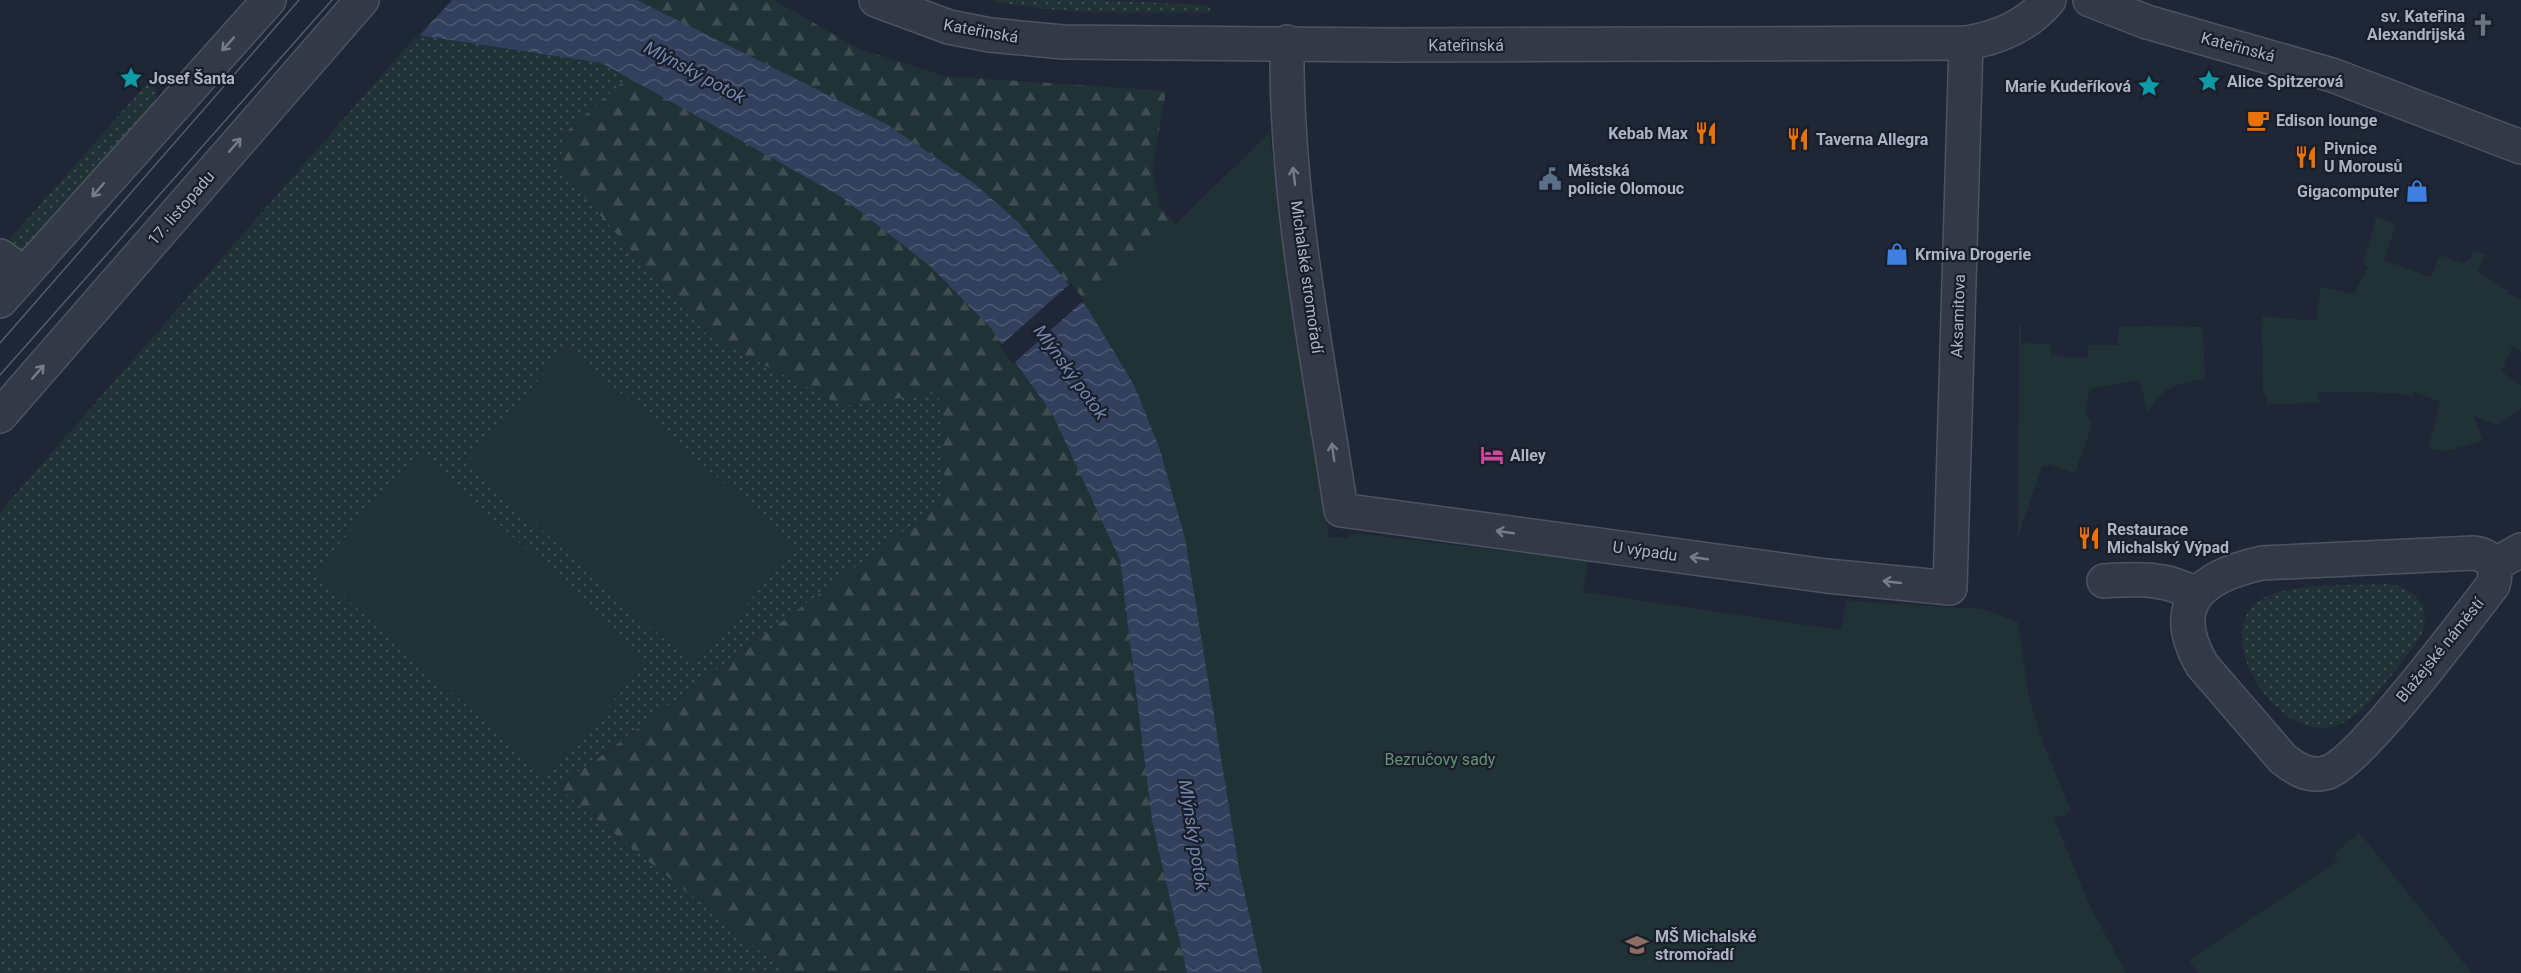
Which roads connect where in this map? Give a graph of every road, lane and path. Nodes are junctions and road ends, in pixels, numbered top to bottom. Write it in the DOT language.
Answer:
graph roads {
  1 [pos="363,0"];
  2 [pos="876,0"];
  3 [pos="2049,0"];
  4 [pos="2090,0"];
  5 [pos="268,1"];
  6 [pos="1287,42"];
  7 [pos="1966,43"];
  8 [pos="2521,147"];
  9 [pos="12,265"];
  10 [pos="0,302"];
  11 [pos="0,416"];
  12 [pos="1341,510"];
  13 [pos="2507,557"];
  14 [pos="2104,581"];
  15 [pos="1950,588"];
  16 [pos="2195,594"];
  11 -- 1 [label="street, 17. listopadu, one-way"];
  2 -- 6 [label="street, Kateřinská"];
  3 -- 7 [label="street, Kateřinská"];
  4 -- 8 [label="street, Kateřinská"];
  5 -- 9 [label="street, one-way"];
  6 -- 7 [label="street, Kateřinská"];
  12 -- 6 [label="street, Michalské stromořadí, one-way"];
  7 -- 15 [label="street, Aksamitova"];
  9 -- 10 [label="street"];
  15 -- 12 [label="street, U výpadu, one-way"];
  13 -- 16 [label="street, Blažejské náměstí"];
  13 -- 16 [label="street, Blažejské náměstí"];
  14 -- 16 [label="street"];
}
